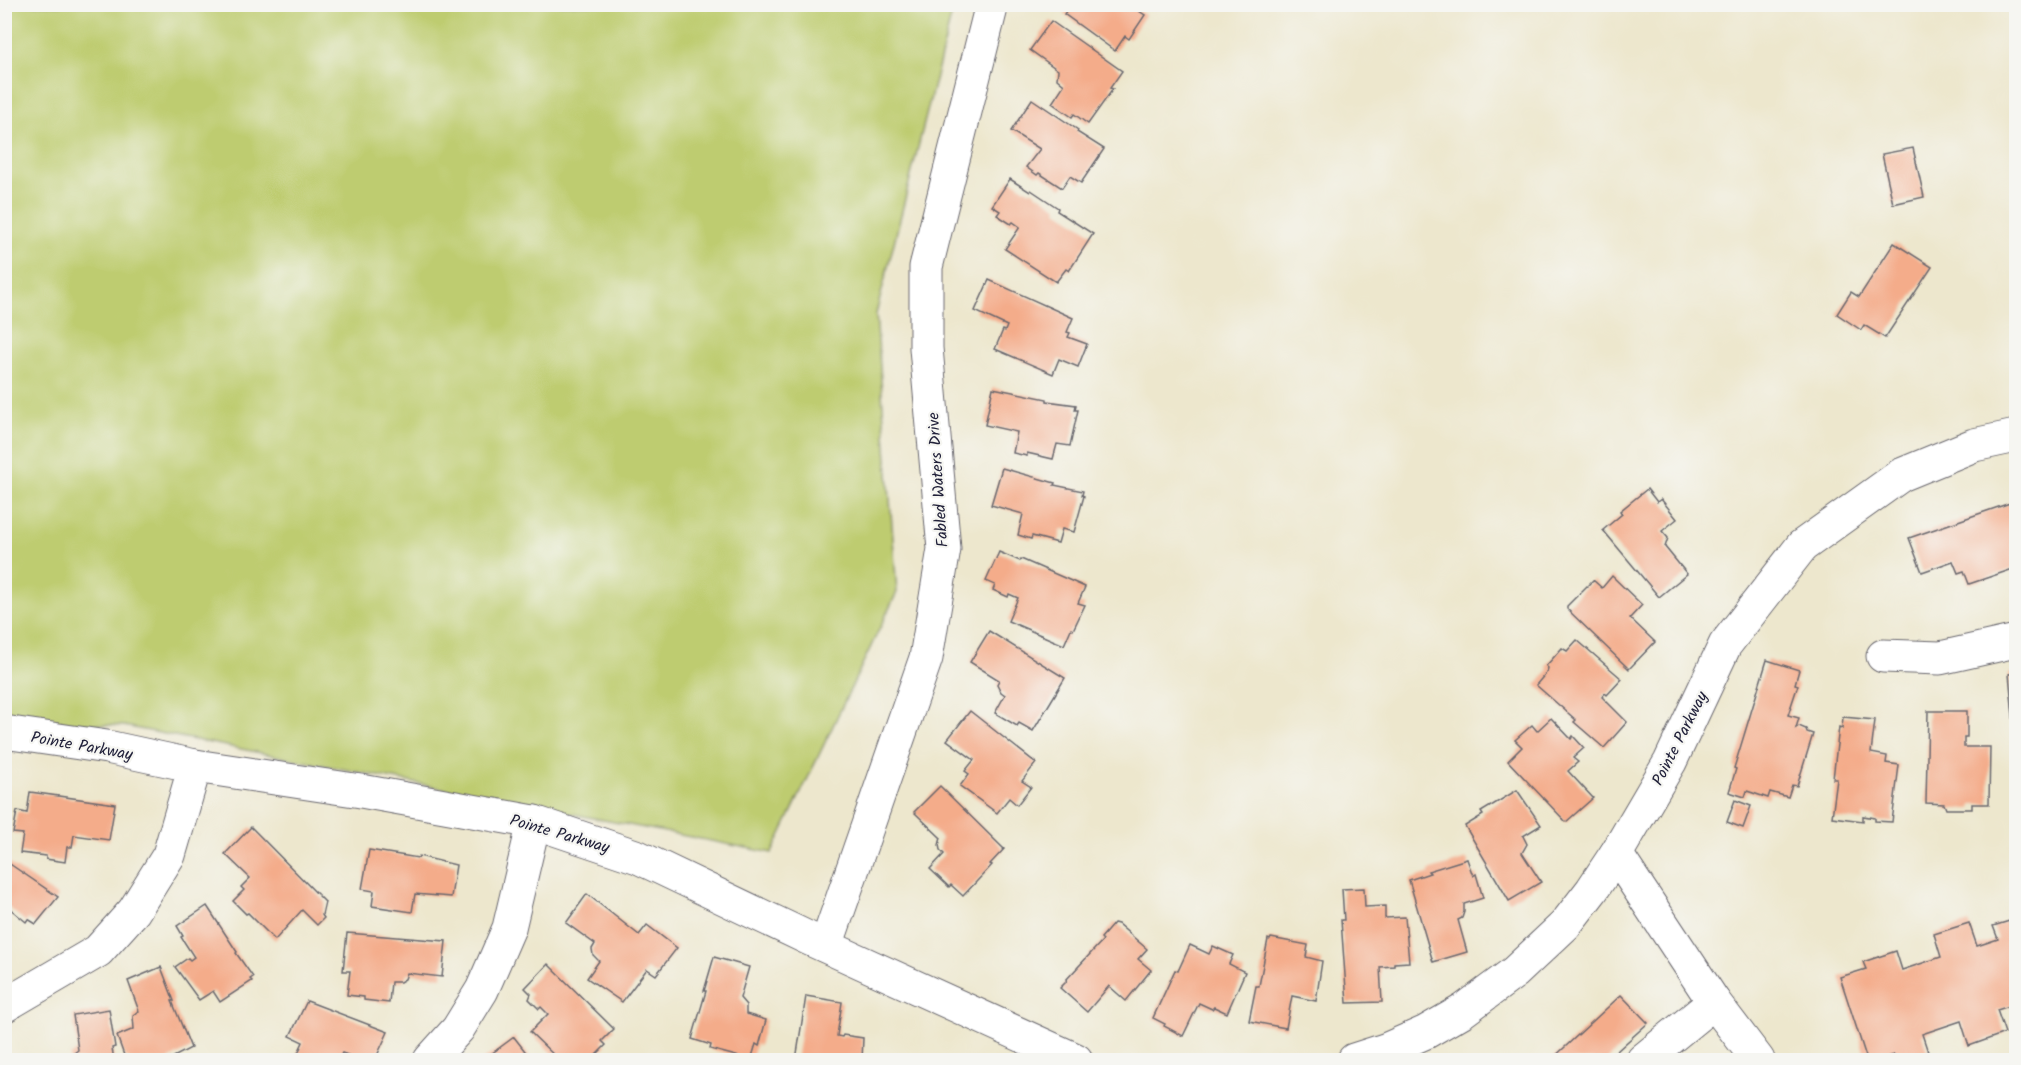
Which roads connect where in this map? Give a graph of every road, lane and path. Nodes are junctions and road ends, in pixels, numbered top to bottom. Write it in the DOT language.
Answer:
graph roads {
  1 [pos="992,4"];
  2 [pos="2016,436"];
  3 [pos="2016,641"];
  4 [pos="1883,656"];
  5 [pos="4,732"];
  6 [pos="195,766"];
  7 [pos="534,822"];
  8 [pos="1617,854"];
  9 [pos="826,946"];
  10 [pos="1714,1002"];
  11 [pos="4,1006"];
  12 [pos="430,1060"];
  13 [pos="1076,1060"];
  14 [pos="1354,1060"];
  15 [pos="1643,1060"];
  16 [pos="1758,1060"];
  1 -- 9 [label="street, Fabled Waters Drive"];
  2 -- 8 [label="street, Pointe Parkway"];
  3 -- 4 [label="street"];
  5 -- 6 [label="street, Pointe Parkway"];
  6 -- 7 [label="street, Pointe Parkway"];
  6 -- 11 [label="street"];
  7 -- 9 [label="street, Pointe Parkway"];
  7 -- 12 [label="street"];
  8 -- 10 [label="street"];
  8 -- 14 [label="street, Pointe Parkway"];
  9 -- 13 [label="street, Pointe Parkway"];
  10 -- 15 [label="street"];
  10 -- 16 [label="street"];
}
